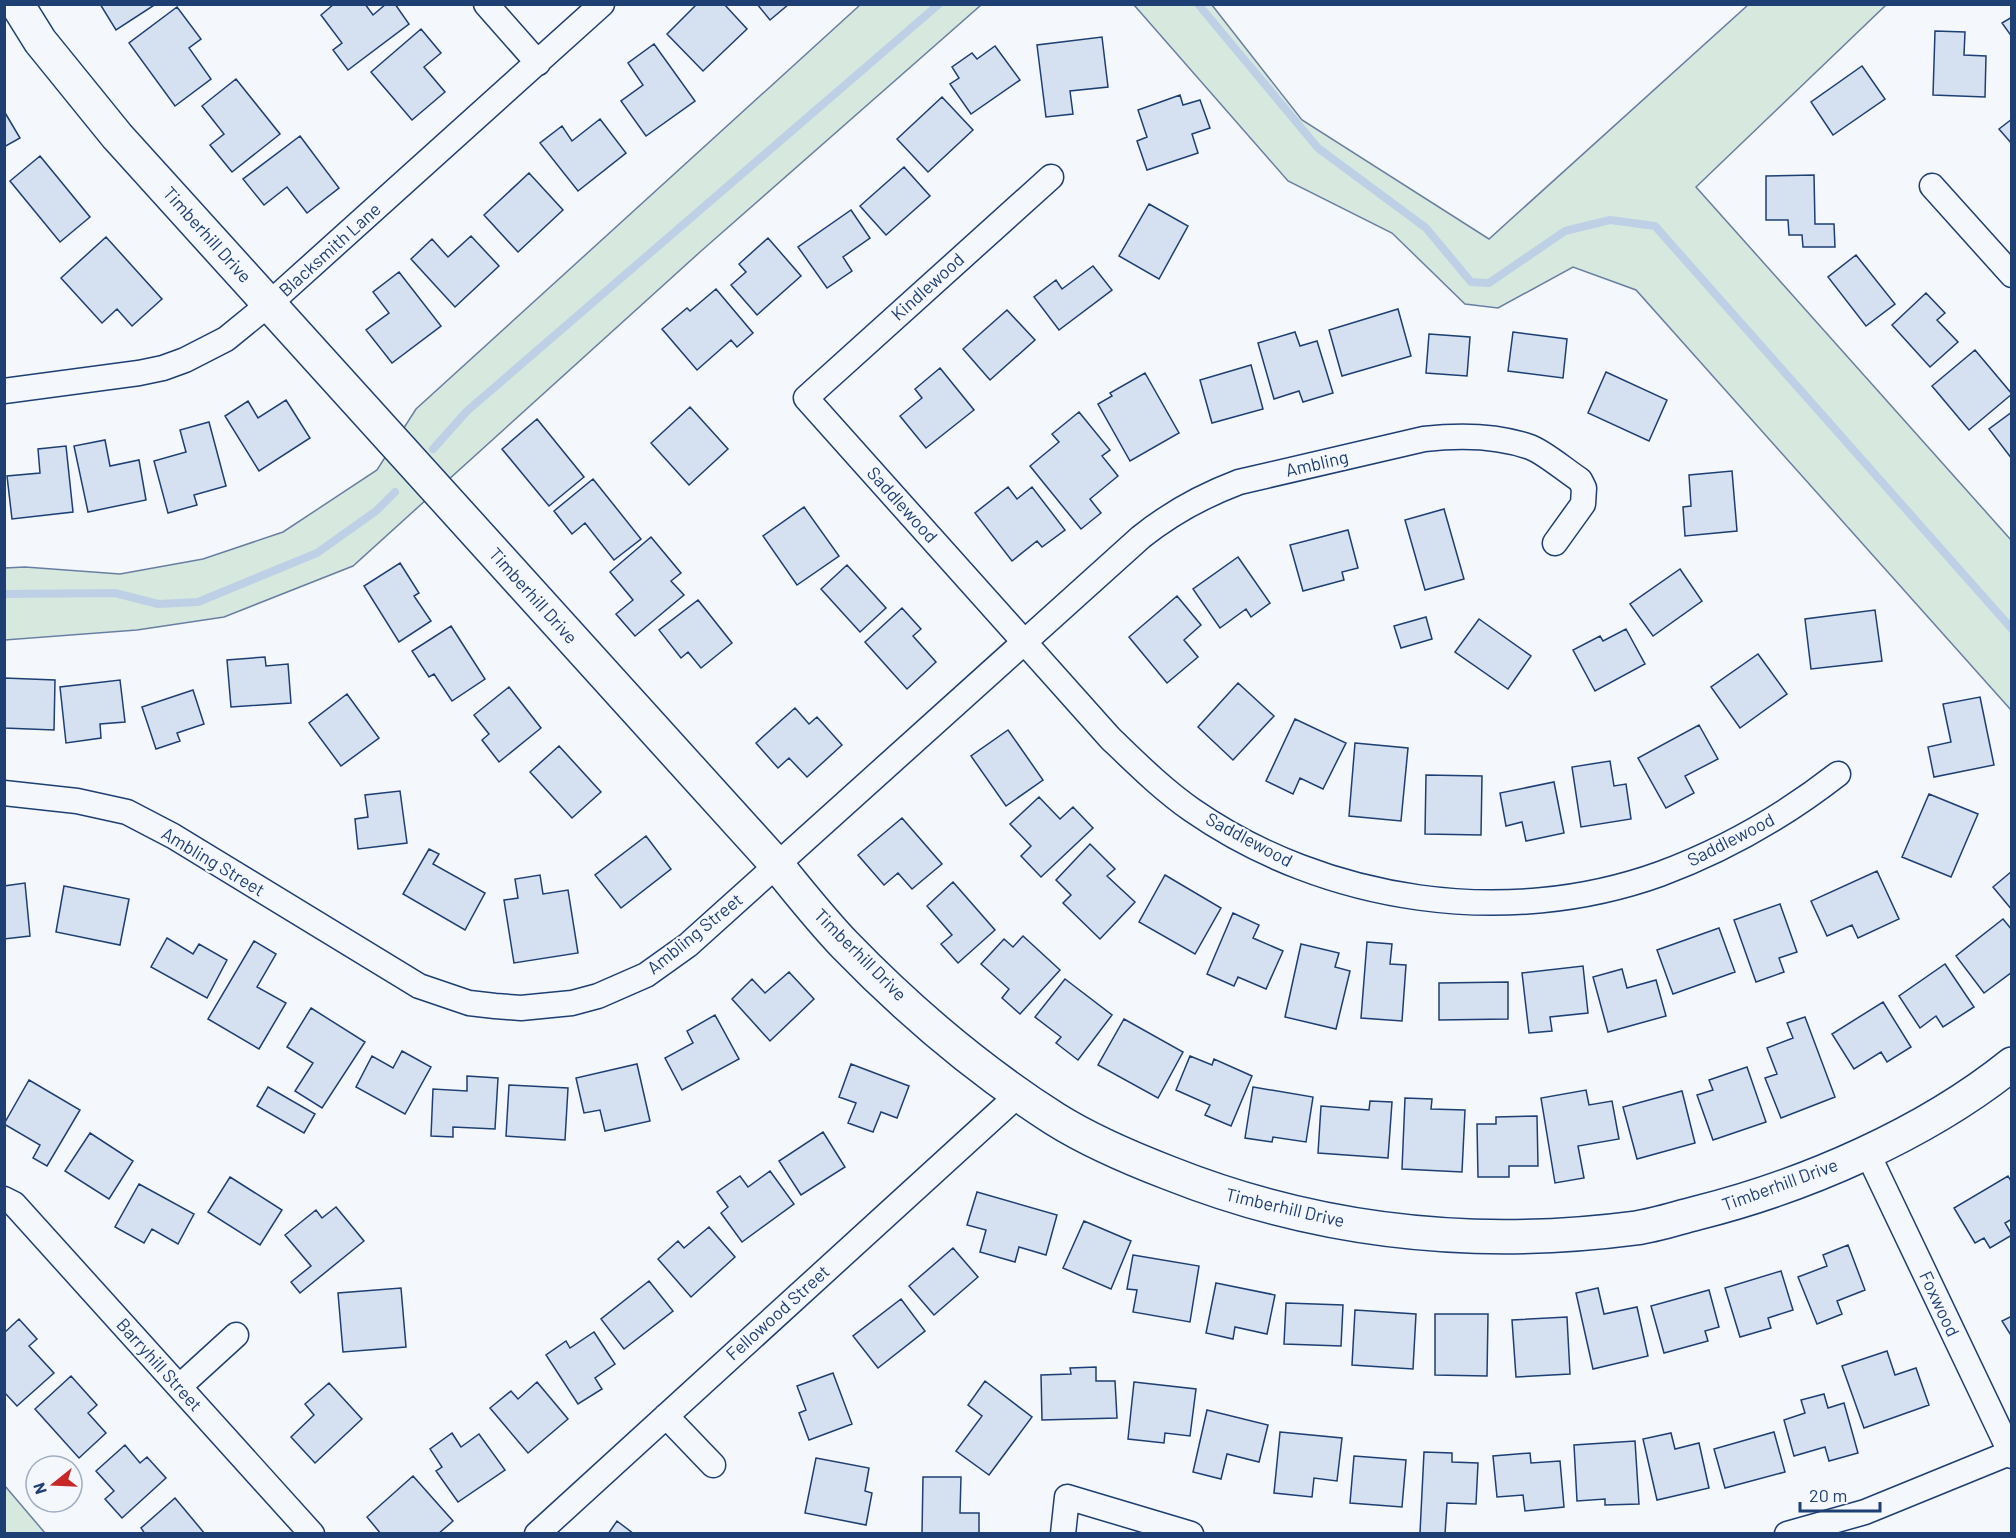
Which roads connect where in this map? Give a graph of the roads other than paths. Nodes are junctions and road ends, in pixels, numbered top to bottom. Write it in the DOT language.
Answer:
graph roads {
  1 [pos="17,4"];
  2 [pos="486,4"];
  3 [pos="602,4"];
  4 [pos="538,63"];
  5 [pos="1051,177"];
  6 [pos="1932,186"];
  7 [pos="2012,275"];
  8 [pos="269,304"];
  9 [pos="4,391"];
  10 [pos="806,398"];
  11 [pos="1555,543"];
  12 [pos="1024,642"];
  13 [pos="1838,774"];
  14 [pos="4,794"];
  15 [pos="777,866"];
  16 [pos="2012,1064"];
  17 [pos="1019,1094"];
  18 [pos="1867,1152"];
  19 [pos="4,1199"];
  20 [pos="236,1335"];
  21 [pos="179,1387"];
  22 [pos="666,1416"];
  23 [pos="2011,1453"];
  24 [pos="713,1465"];
  25 [pos="312,1533"];
  26 [pos="537,1533"];
  27 [pos="1063,1533"];
  28 [pos="1191,1533"];
  29 [pos="1786,1533"];
  1 -- 8 [label="street, Timberhill Drive"];
  2 -- 4 [label="street"];
  3 -- 4 [label="street, Blacksmith Lane"];
  4 -- 8 [label="street, Blacksmith Lane"];
  5 -- 10 [label="street, Kindlewood"];
  6 -- 7 [label="street"];
  8 -- 9 [label="street, Blacksmith Lane"];
  8 -- 15 [label="street, Timberhill Drive"];
  10 -- 12 [label="street, Saddlewood"];
  11 -- 12 [label="street, Ambling"];
  12 -- 13 [label="street, Saddlewood"];
  12 -- 15 [label="street, Ambling Street"];
  14 -- 15 [label="street, Ambling Street"];
  15 -- 17 [label="street, Timberhill Drive"];
  16 -- 18 [label="street, Timberhill Drive"];
  17 -- 18 [label="street, Timberhill Drive"];
  17 -- 22 [label="street, Fellowood Street"];
  18 -- 23 [label="street, Foxwood"];
  19 -- 21 [label="street, Barryhill Street"];
  20 -- 21 [label="street"];
  21 -- 25 [label="street, Barryhill Street"];
  22 -- 24 [label="street"];
  22 -- 26 [label="street, Fellowood Street"];
  23 -- 29 [label="street"];
  27 -- 28 [label="street"];
}
